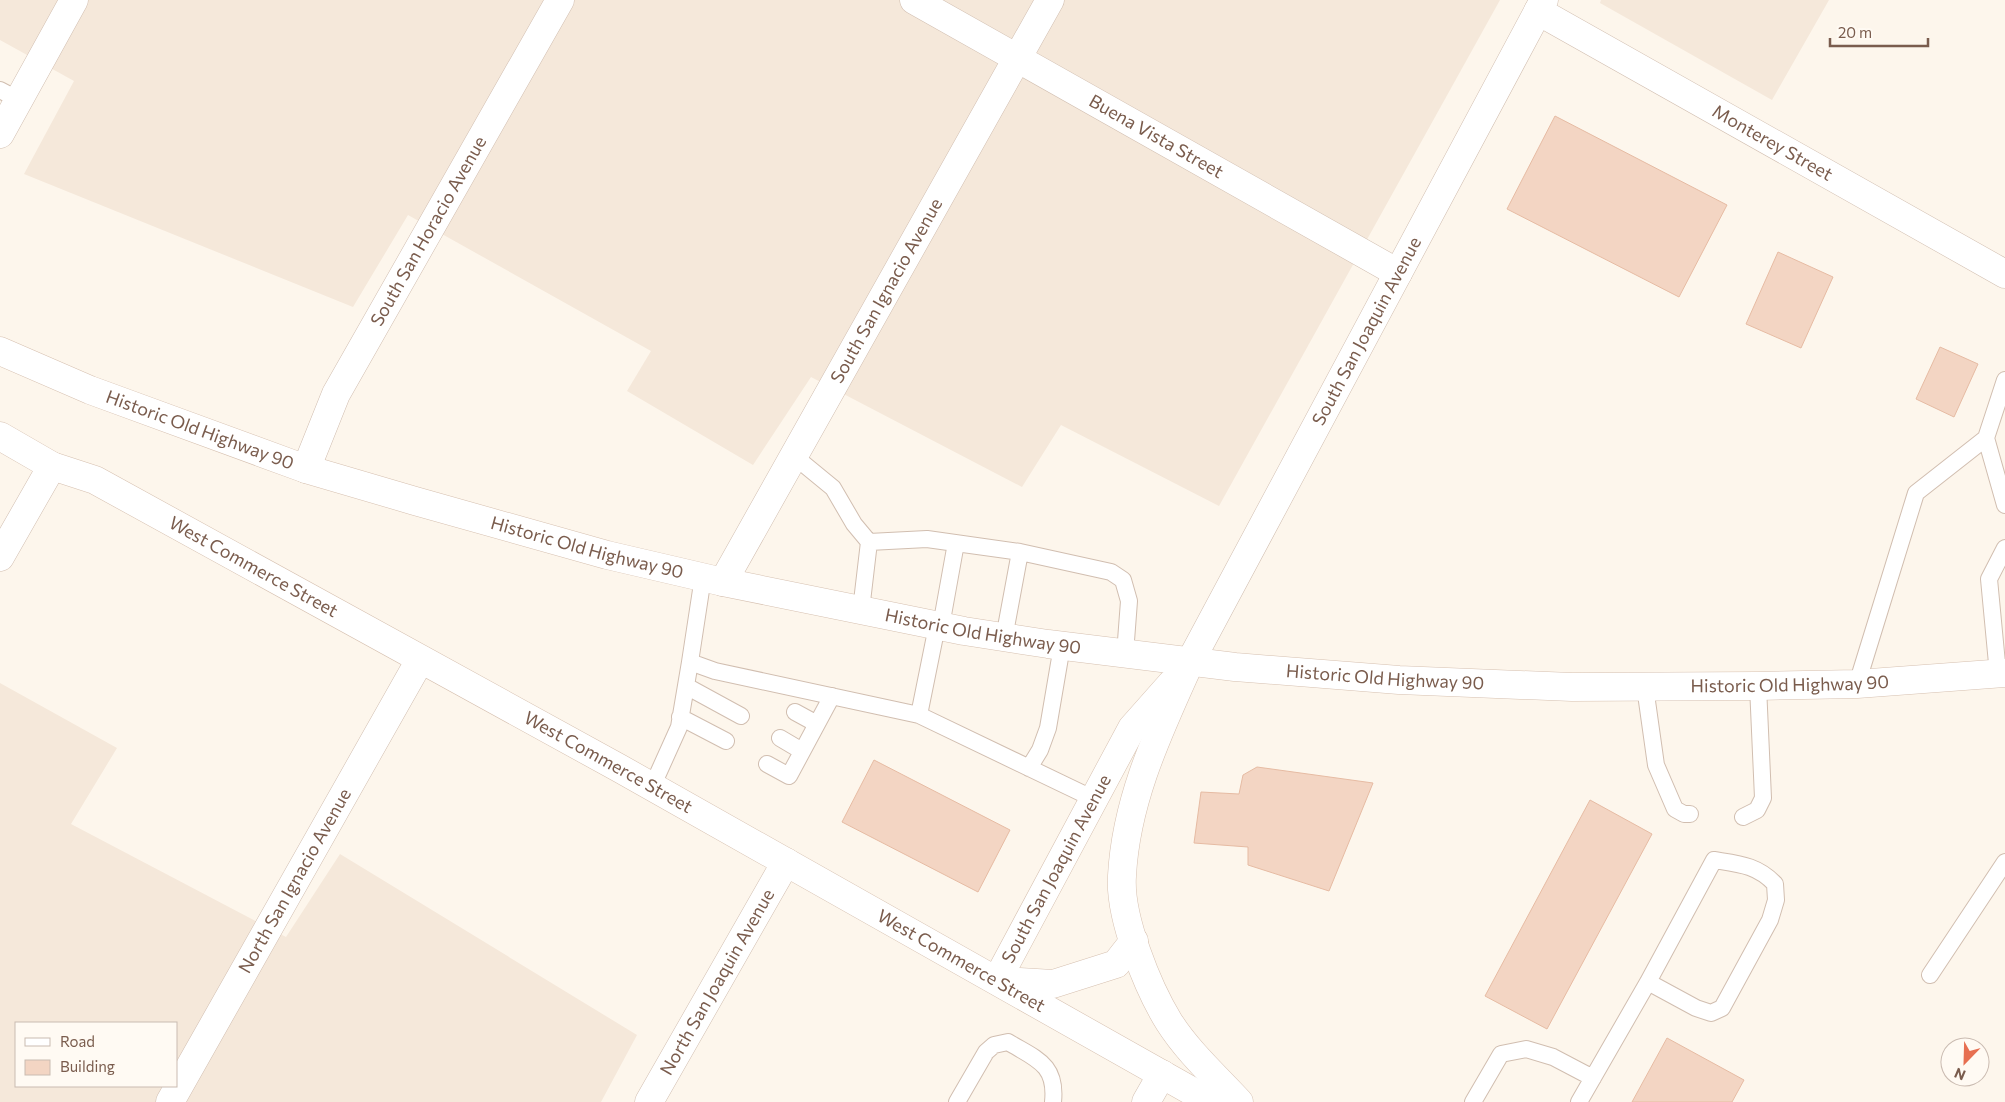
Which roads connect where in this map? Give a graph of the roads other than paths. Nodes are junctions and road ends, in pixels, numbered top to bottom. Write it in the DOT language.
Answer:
graph roads {
  1 [pos="74,0"];
  2 [pos="560,0"];
  3 [pos="914,0"];
  4 [pos="1050,0"];
  5 [pos="1541,6"];
  6 [pos="1017,57"];
  7 [pos="9,95"];
  8 [pos="0,134"];
  9 [pos="1398,273"];
  10 [pos="2005,274"];
  11 [pos="0,351"];
  12 [pos="2005,380"];
  13 [pos="0,436"];
  14 [pos="1986,438"];
  15 [pos="794,456"];
  16 [pos="52,466"];
  17 [pos="306,469"];
  18 [pos="2005,505"];
  19 [pos="870,542"];
  20 [pos="956,543"];
  21 [pos="2005,548"];
  22 [pos="1020,552"];
  23 [pos="0,558"];
  24 [pos="713,579"];
  25 [pos="861,610"];
  26 [pos="939,626"];
  27 [pos="1004,638"];
  28 [pos="1062,646"];
  29 [pos="1126,654"];
  30 [pos="420,660"];
  31 [pos="690,662"];
  32 [pos="1190,662"];
  33 [pos="725,672"];
  34 [pos="2001,673"];
  35 [pos="1857,684"];
  36 [pos="686,686"];
  37 [pos="1758,686"];
  38 [pos="1646,687"];
  39 [pos="757,691"];
  40 [pos="832,696"];
  41 [pos="795,712"];
  42 [pos="919,715"];
  43 [pos="741,716"];
  44 [pos="680,717"];
  45 [pos="817,724"];
  46 [pos="780,738"];
  47 [pos="726,741"];
  48 [pos="802,751"];
  49 [pos="767,764"];
  50 [pos="1029,768"];
  51 [pos="652,787"];
  52 [pos="1094,799"];
  53 [pos="1690,814"];
  54 [pos="1743,817"];
  55 [pos="786,862"];
  56 [pos="2005,862"];
  57 [pos="1134,941"];
  58 [pos="1930,975"];
  59 [pos="997,980"];
  60 [pos="1648,982"];
  61 [pos="1162,1074"];
  62 [pos="1593,1078"];
  63 [pos="170,1102"];
  64 [pos="649,1102"];
  65 [pos="957,1102"];
  66 [pos="1054,1102"];
  67 [pos="1146,1102"];
  68 [pos="1211,1102"];
  69 [pos="1239,1102"];
  70 [pos="1473,1102"];
  71 [pos="1579,1102"];
  1 -- 7 [label="main road"];
  2 -- 17 [label="main road, South San Horacio Avenue"];
  3 -- 6 [label="main road, Buena Vista Street"];
  4 -- 6 [label="main road, South San Ignacio Avenue"];
  5 -- 9 [label="main road, South San Joaquin Avenue"];
  5 -- 10 [label="main road, Monterey Street"];
  6 -- 9 [label="main road, Buena Vista Street"];
  6 -- 15 [label="main road, South San Ignacio Avenue"];
  7 -- 8 [label="main road"];
  9 -- 32 [label="main road, South San Joaquin Avenue"];
  11 -- 17 [label="main road, Historic Old Highway 90"];
  12 -- 14 [label="lane"];
  13 -- 16 [label="main road, West Commerce Street"];
  14 -- 18 [label="lane"];
  14 -- 35 [label="lane"];
  15 -- 19 [label="lane"];
  15 -- 24 [label="main road, South San Ignacio Avenue"];
  16 -- 23 [label="main road"];
  16 -- 30 [label="main road, West Commerce Street"];
  17 -- 24 [label="main road, Historic Old Highway 90"];
  19 -- 20 [label="lane"];
  19 -- 25 [label="lane"];
  20 -- 22 [label="lane"];
  20 -- 26 [label="lane"];
  21 -- 34 [label="lane"];
  22 -- 27 [label="lane"];
  22 -- 29 [label="lane"];
  24 -- 25 [label="main road, Historic Old Highway 90"];
  24 -- 31 [label="lane"];
  25 -- 26 [label="main road, Historic Old Highway 90"];
  26 -- 27 [label="main road, Historic Old Highway 90"];
  26 -- 42 [label="lane"];
  27 -- 28 [label="main road, Historic Old Highway 90"];
  28 -- 29 [label="main road, Historic Old Highway 90"];
  28 -- 50 [label="lane"];
  29 -- 32 [label="main road, Historic Old Highway 90"];
  30 -- 51 [label="main road, West Commerce Street"];
  30 -- 63 [label="main road, North San Ignacio Avenue"];
  31 -- 33 [label="lane"];
  31 -- 36 [label="lane"];
  32 -- 38 [label="main road, Historic Old Highway 90"];
  32 -- 52 [label="main road, South San Joaquin Avenue"];
  32 -- 57 [label="main road, South San Joaquin Avenue"];
  33 -- 39 [label="lane"];
  33 -- 40 [label="lane"];
  34 -- 35 [label="main road, Historic Old Highway 90"];
  35 -- 37 [label="main road, Historic Old Highway 90"];
  36 -- 43 [label="lane"];
  36 -- 44 [label="lane"];
  37 -- 38 [label="main road, Historic Old Highway 90"];
  37 -- 54 [label="lane"];
  38 -- 53 [label="lane"];
  40 -- 42 [label="lane"];
  40 -- 45 [label="lane"];
  41 -- 45 [label="lane"];
  42 -- 50 [label="lane"];
  44 -- 47 [label="lane"];
  44 -- 51 [label="lane"];
  45 -- 48 [label="lane"];
  46 -- 48 [label="lane"];
  48 -- 49 [label="lane"];
  50 -- 52 [label="lane"];
  51 -- 55 [label="main road, West Commerce Street"];
  52 -- 59 [label="main road, South San Joaquin Avenue"];
  55 -- 59 [label="main road, West Commerce Street"];
  55 -- 64 [label="main road, North San Joaquin Avenue"];
  56 -- 58 [label="lane"];
  57 -- 59 [label="main road, South San Joaquin Avenue"];
  57 -- 69 [label="main road, South San Joaquin Avenue"];
  59 -- 61 [label="main road, West Commerce Street"];
  60 -- 60 [label="lane"];
  60 -- 62 [label="lane"];
  61 -- 67 [label="main road"];
  61 -- 68 [label="main road, West Commerce Street"];
  62 -- 70 [label="lane"];
  62 -- 71 [label="lane"];
  65 -- 66 [label="lane"];
}
